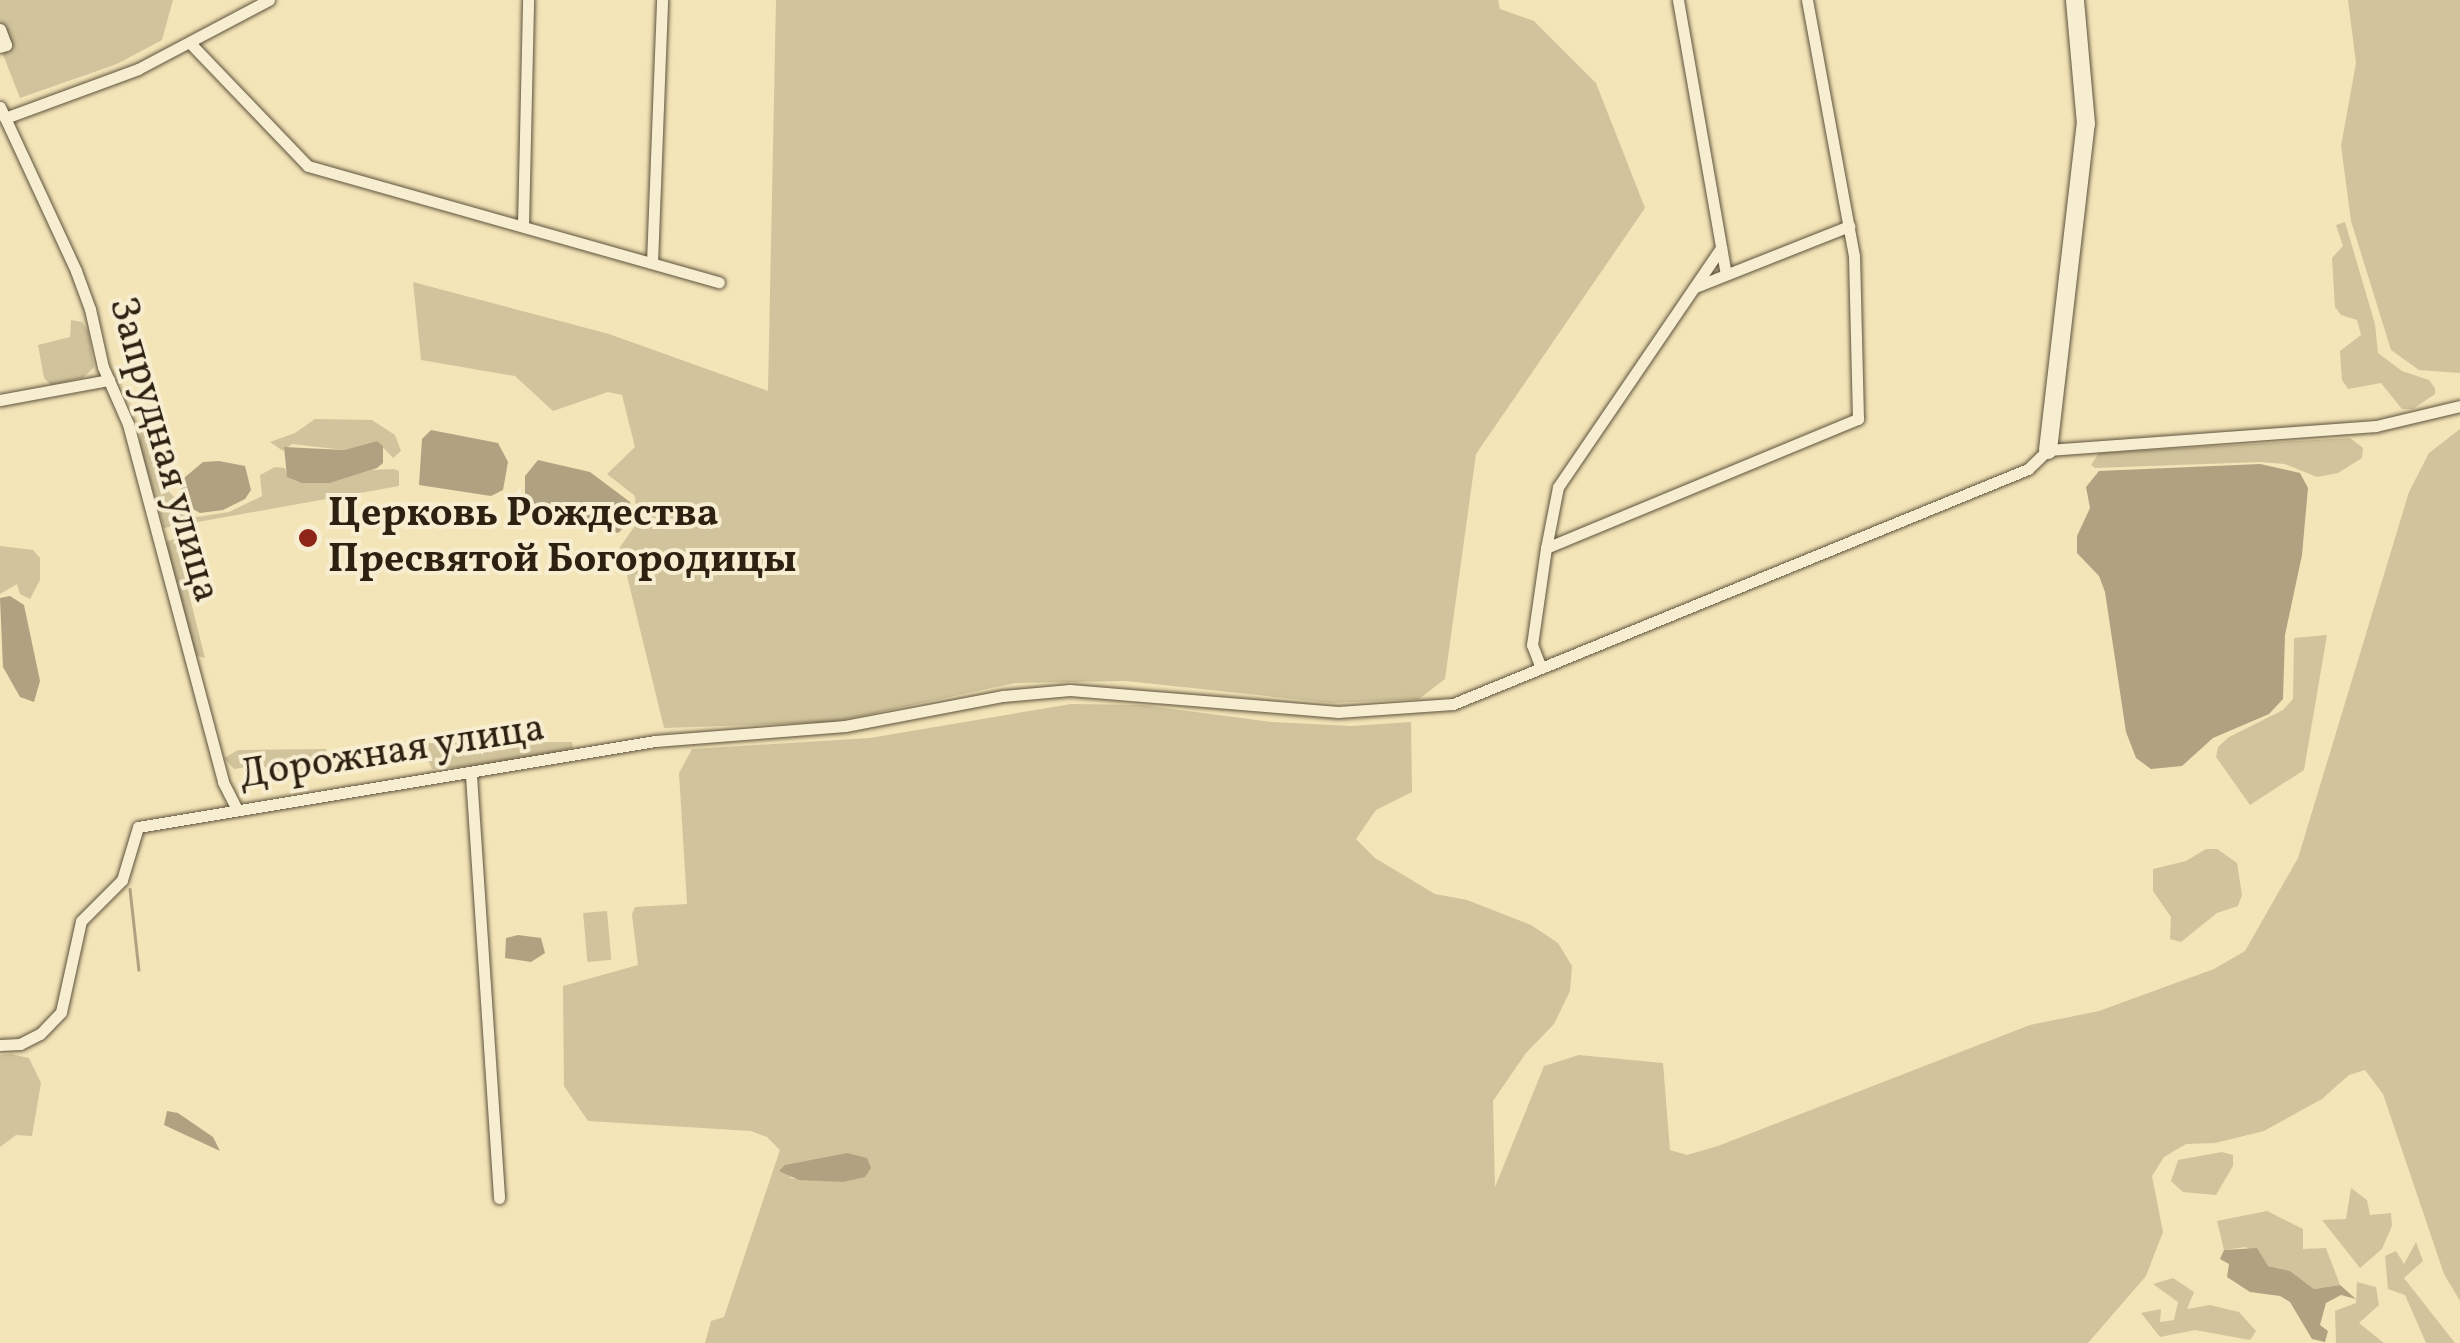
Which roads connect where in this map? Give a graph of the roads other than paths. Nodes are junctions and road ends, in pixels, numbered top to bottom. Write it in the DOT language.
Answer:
graph roads {
  1 [pos="269,0"];
  2 [pos="528,0"];
  3 [pos="662,0"];
  4 [pos="1678,0"];
  5 [pos="1807,0"];
  6 [pos="2076,0"];
  7 [pos="0,29"];
  8 [pos="190,43"];
  9 [pos="0,47"];
  10 [pos="2,112"];
  11 [pos="523,225"];
  12 [pos="1849,226"];
  13 [pos="1721,248"];
  14 [pos="652,263"];
  15 [pos="1726,274"];
  16 [pos="719,282"];
  17 [pos="1694,287"];
  18 [pos="109,380"];
  19 [pos="0,400"];
  20 [pos="2460,406"];
  21 [pos="2048,450"];
  22 [pos="1546,548"];
  23 [pos="1541,668"];
  24 [pos="471,776"];
  25 [pos="237,808"];
  26 [pos="0,1045"];
  27 [pos="499,1198"];
  1 -- 8 [label="street"];
  2 -- 11 [label="street"];
  3 -- 14 [label="street"];
  4 -- 13 [label="street"];
  5 -- 12 [label="street"];
  6 -- 21 [label="street"];
  7 -- 9 [label="street"];
  8 -- 10 [label="street"];
  8 -- 11 [label="street"];
  10 -- 18 [label="street, Запрудная улица"];
  11 -- 14 [label="street"];
  12 -- 15 [label="street"];
  12 -- 22 [label="street"];
  13 -- 15 [label="street"];
  13 -- 17 [label="street"];
  14 -- 16 [label="street"];
  15 -- 17 [label="street"];
  17 -- 22 [label="street"];
  18 -- 19 [label="street"];
  18 -- 25 [label="street, Запрудная улица"];
  20 -- 21 [label="street"];
  21 -- 23 [label="street, Дорожная улица"];
  22 -- 23 [label="street"];
  23 -- 24 [label="street, Дорожная улица"];
  24 -- 25 [label="street, Дорожная улица"];
  24 -- 27 [label="street"];
  25 -- 26 [label="street, Дорожная улица"];
}
